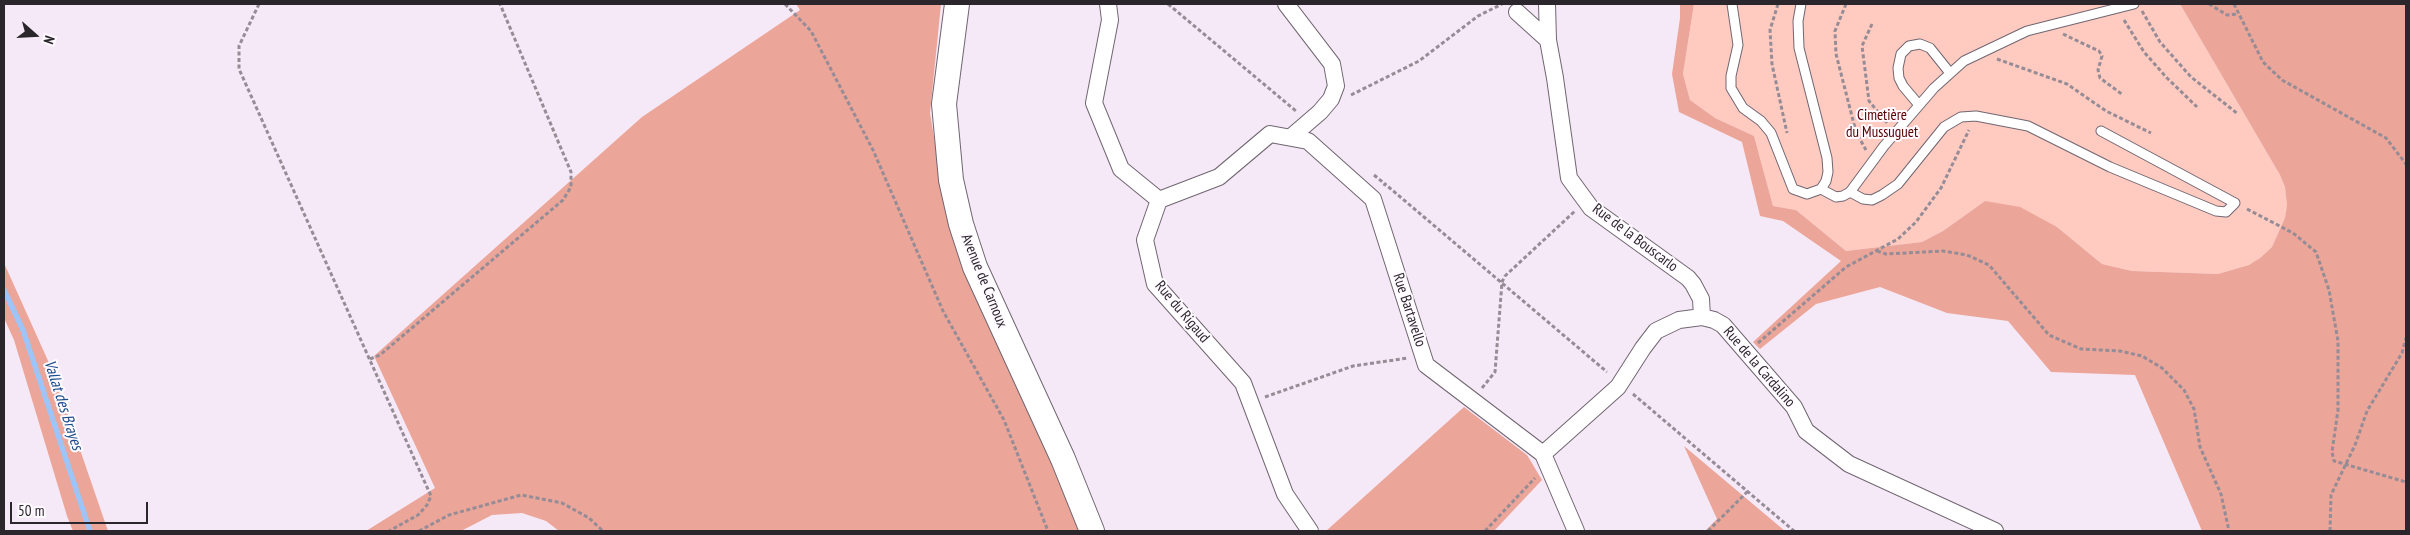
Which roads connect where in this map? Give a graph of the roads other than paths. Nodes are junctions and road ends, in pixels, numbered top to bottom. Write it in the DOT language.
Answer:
graph roads {
  1 [pos="957,4"];
  2 [pos="1108,4"];
  3 [pos="1286,4"];
  4 [pos="1546,4"];
  5 [pos="1732,4"];
  6 [pos="1801,4"];
  7 [pos="2134,4"];
  8 [pos="1509,7"];
  9 [pos="1548,40"];
  10 [pos="1950,73"];
  11 [pos="1919,105"];
  12 [pos="2101,131"];
  13 [pos="1291,138"];
  14 [pos="1821,188"];
  15 [pos="1850,192"];
  16 [pos="1159,200"];
  17 [pos="1702,317"];
  18 [pos="1063,459"];
  19 [pos="1545,459"];
  20 [pos="1092,531"];
  21 [pos="1106,531"];
  22 [pos="1310,531"];
  23 [pos="1576,531"];
  24 [pos="1995,531"];
  1 -- 18 [label="main road, Avenue de Carnoux"];
  2 -- 16 [label="street"];
  3 -- 13 [label="street"];
  4 -- 8 [label="street"];
  4 -- 9 [label="street, Rue de la Bouscarlo"];
  5 -- 14 [label="lane"];
  6 -- 14 [label="lane"];
  7 -- 10 [label="lane"];
  8 -- 9 [label="street"];
  9 -- 17 [label="street, Rue de la Bouscarlo"];
  10 -- 11 [label="lane"];
  10 -- 11 [label="lane"];
  11 -- 15 [label="lane"];
  12 -- 15 [label="lane"];
  13 -- 16 [label="street"];
  13 -- 19 [label="street, Rue Bartavello"];
  14 -- 15 [label="lane"];
  16 -- 22 [label="street, Rue du Rigaud"];
  17 -- 19 [label="street"];
  17 -- 24 [label="street, Rue de la Cardalino"];
  18 -- 20 [label="main road, Avenue de Carnoux"];
  18 -- 21 [label="main road, Avenue de Carnoux"];
  19 -- 23 [label="street"];
}
